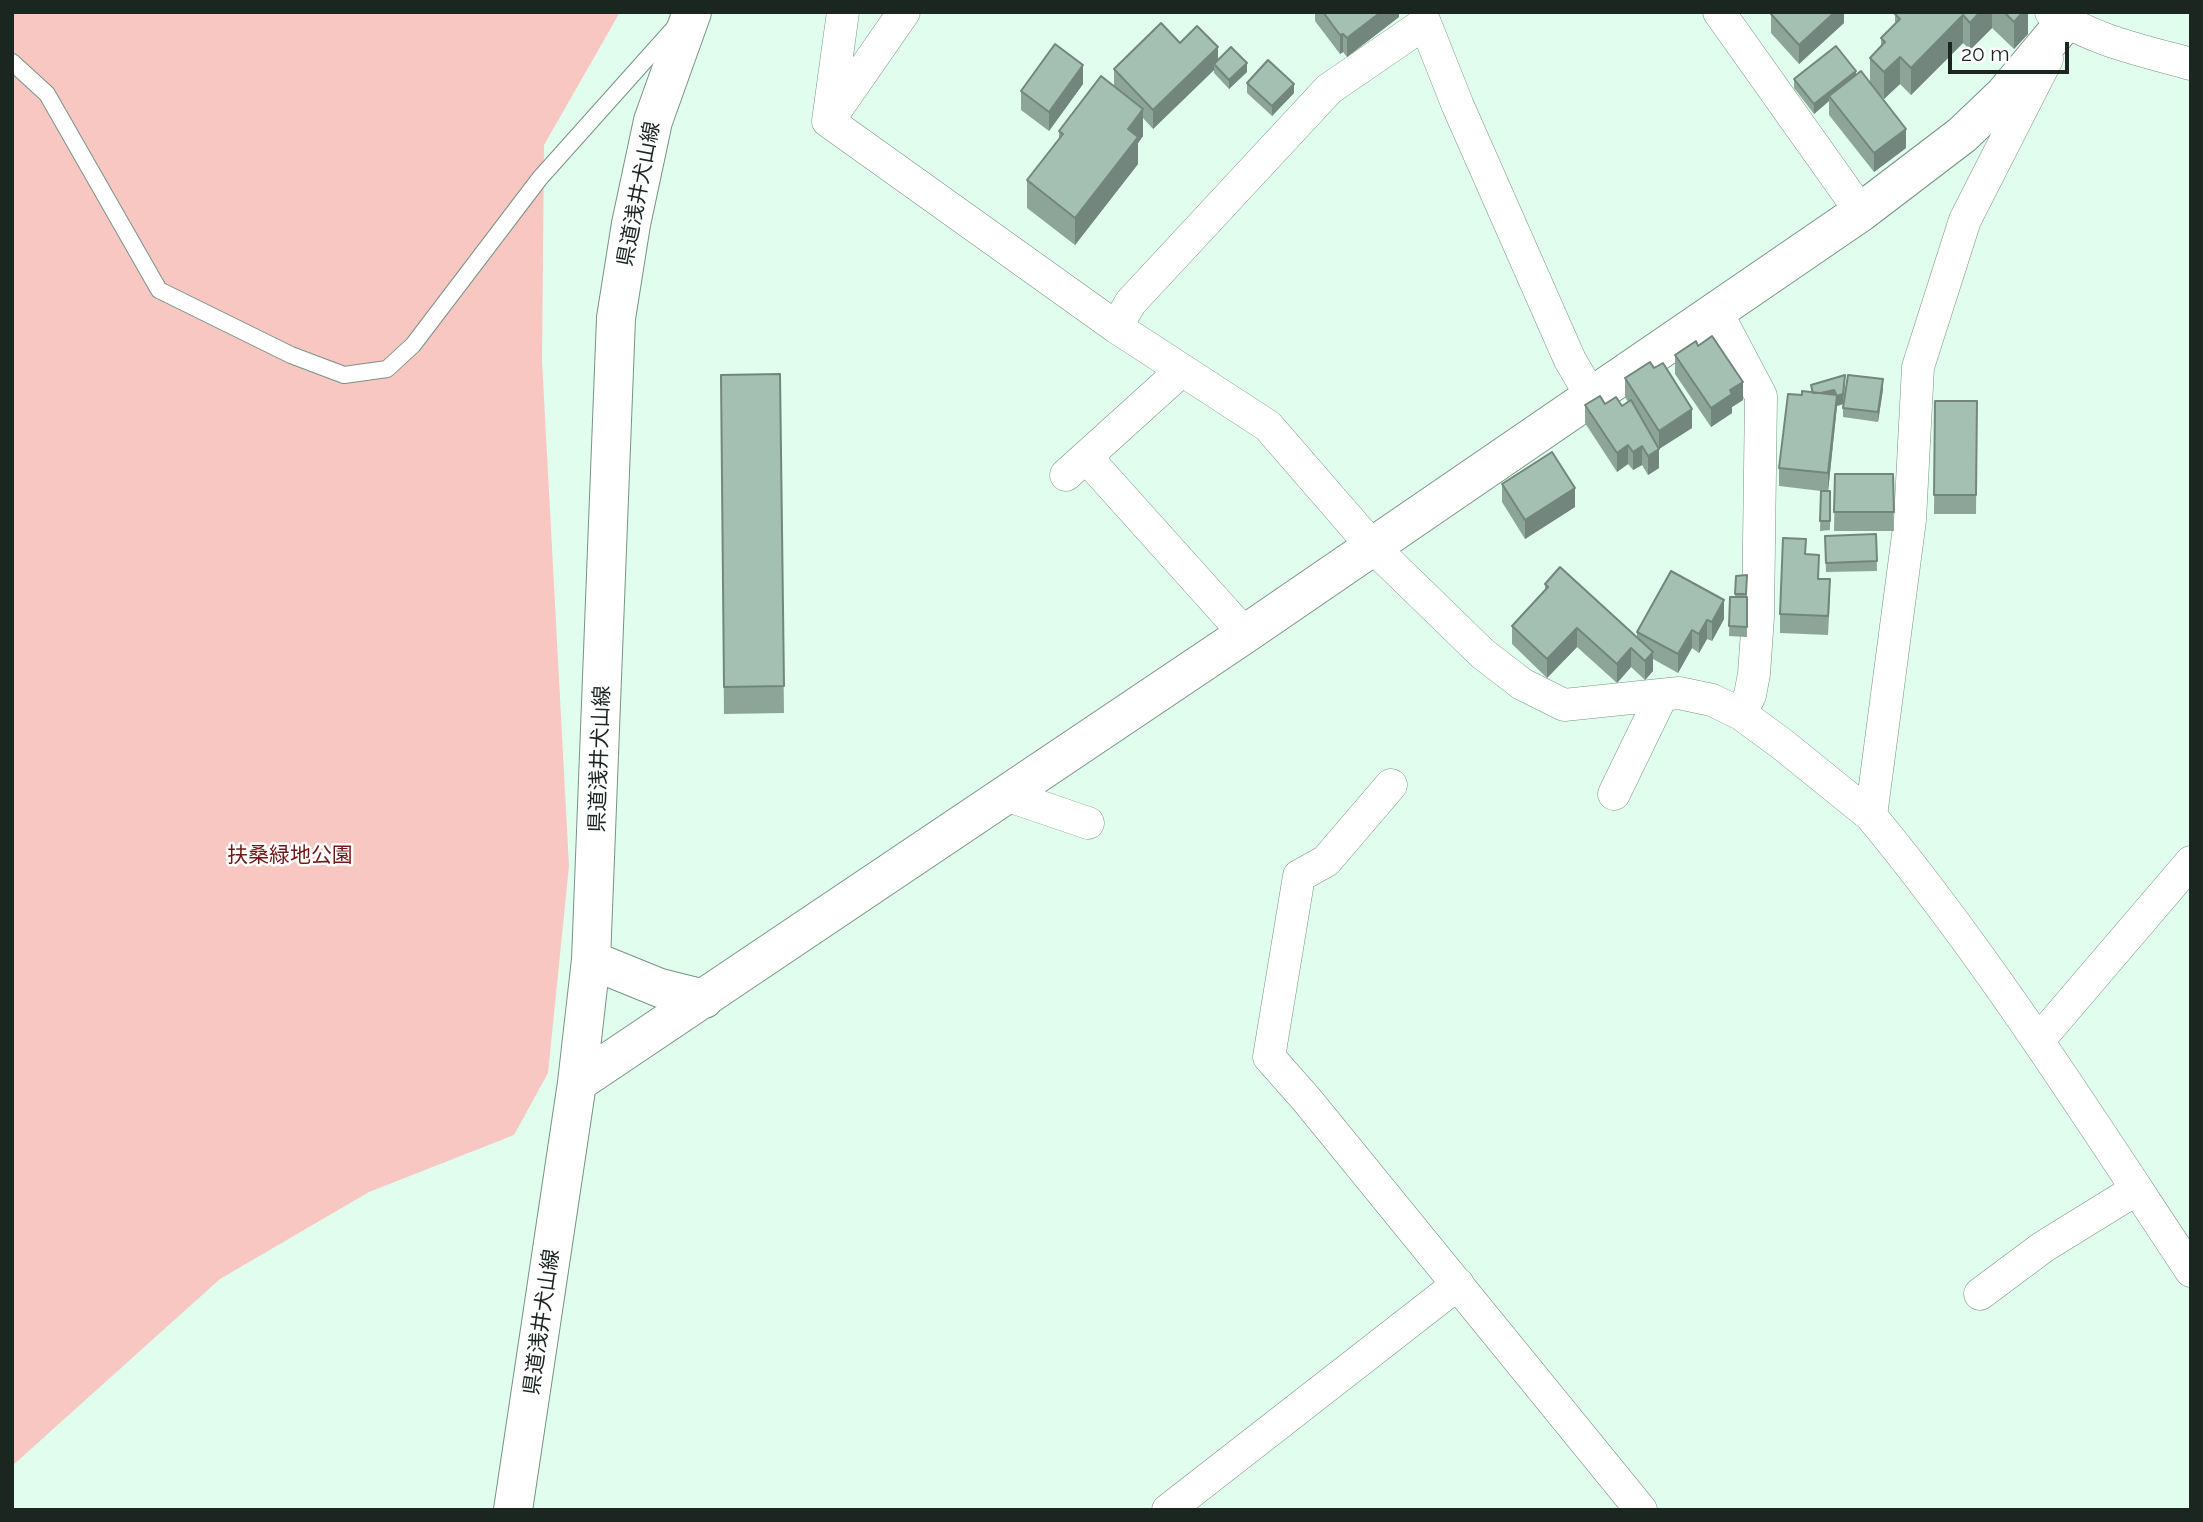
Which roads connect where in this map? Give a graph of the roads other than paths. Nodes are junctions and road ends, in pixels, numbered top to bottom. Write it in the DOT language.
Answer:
graph roads {
  1 [pos="690,12"];
  2 [pos="843,12"];
  3 [pos="904,12"];
  4 [pos="1719,12"];
  5 [pos="2063,16"];
  6 [pos="1424,18"];
  7 [pos="12,62"];
  8 [pos="2191,64"];
  9 [pos="828,121"];
  10 [pos="1861,212"];
  11 [pos="1715,309"];
  12 [pos="1116,327"];
  13 [pos="1181,371"];
  14 [pos="1591,396"];
  15 [pos="1372,546"];
  16 [pos="1245,634"];
  17 [pos="1662,695"];
  18 [pos="1741,714"];
  19 [pos="1391,785"];
  20 [pos="1003,794"];
  21 [pos="1614,794"];
  22 [pos="1871,816"];
  23 [pos="1088,823"];
  24 [pos="2191,862"];
  25 [pos="591,960"];
  26 [pos="704,999"];
  27 [pos="2038,1041"];
  28 [pos="577,1083"];
  29 [pos="2137,1189"];
  30 [pos="2191,1271"];
  31 [pos="1458,1284"];
  32 [pos="1980,1294"];
  33 [pos="513,1510"];
  34 [pos="1168,1510"];
  35 [pos="1642,1510"];
  1 -- 7 [label="lane"];
  1 -- 25 [label="street, 県道浅井犬山線"];
  2 -- 9 [label="street"];
  3 -- 9 [label="street"];
  4 -- 10 [label="street"];
  5 -- 8 [label="street"];
  5 -- 10 [label="street"];
  5 -- 22 [label="street"];
  6 -- 12 [label="street"];
  6 -- 14 [label="street"];
  9 -- 12 [label="street"];
  10 -- 11 [label="street"];
  11 -- 14 [label="street"];
  11 -- 18 [label="street"];
  12 -- 13 [label="street"];
  13 -- 15 [label="street"];
  13 -- 16 [label="street"];
  14 -- 15 [label="street"];
  15 -- 16 [label="street"];
  15 -- 17 [label="street"];
  16 -- 20 [label="street"];
  17 -- 18 [label="street"];
  17 -- 21 [label="street"];
  18 -- 22 [label="street"];
  19 -- 31 [label="street"];
  20 -- 23 [label="street"];
  20 -- 26 [label="street"];
  22 -- 27 [label="street"];
  24 -- 27 [label="street"];
  25 -- 26 [label="street"];
  25 -- 28 [label="street, 県道浅井犬山線"];
  26 -- 28 [label="street"];
  27 -- 29 [label="street"];
  28 -- 33 [label="street, 県道浅井犬山線"];
  29 -- 30 [label="street"];
  29 -- 32 [label="street"];
  31 -- 34 [label="street"];
  31 -- 35 [label="street"];
}
